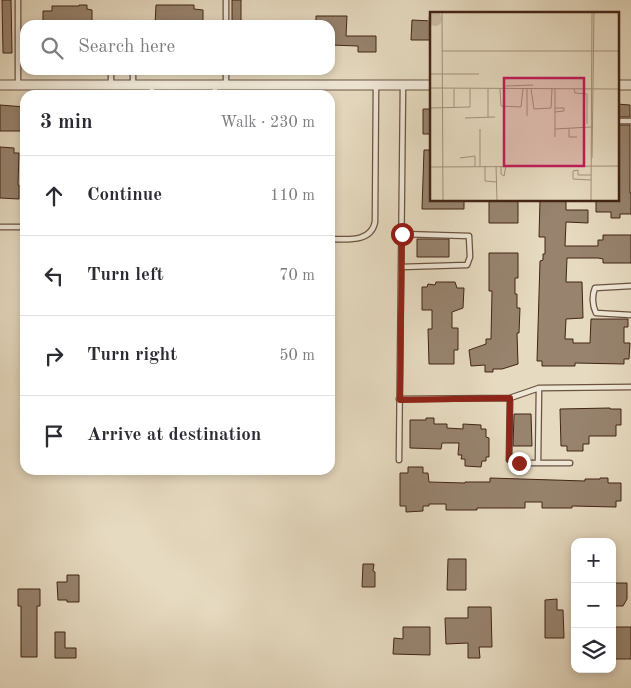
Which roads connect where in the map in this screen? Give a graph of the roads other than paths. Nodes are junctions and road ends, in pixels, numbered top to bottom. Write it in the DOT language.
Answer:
graph roads {
  1 [pos="18,0"];
  2 [pos="226,0"];
  3 [pos="226,20"];
  4 [pos="18,61"];
  5 [pos="111,75"];
  6 [pos="133,75"];
  7 [pos="226,75"];
  8 [pos="111,84"];
  9 [pos="134,84"];
  10 [pos="152,84"];
  11 [pos="184,84"];
  12 [pos="215,84"];
  13 [pos="226,84"];
  14 [pos="376,84"];
  15 [pos="618,84"];
  16 [pos="631,84"];
  17 [pos="0,85"];
  18 [pos="18,85"];
  19 [pos="403,85"];
  20 [pos="430,85"];
  21 [pos="152,90"];
  22 [pos="184,90"];
  23 [pos="215,90"];
  24 [pos="618,121"];
  25 [pos="631,121"];
  26 [pos="0,227"];
  27 [pos="20,227"];
  28 [pos="402,234"];
  29 [pos="335,239"];
  30 [pos="401,267"];
  31 [pos="631,286"];
  32 [pos="631,314"];
  33 [pos="631,387"];
  34 [pos="539,388"];
  35 [pos="510,398"];
  36 [pos="400,400"];
  37 [pos="400,460"];
  38 [pos="538,463"];
  39 [pos="570,463"];
  1 -- 4 [label="lane"];
  2 -- 3 [label="lane"];
  4 -- 18 [label="lane"];
  5 -- 8 [label="lane"];
  6 -- 9 [label="lane"];
  7 -- 13 [label="lane"];
  8 -- 9 [label="street"];
  8 -- 18 [label="street"];
  9 -- 10 [label="street"];
  10 -- 11 [label="street"];
  10 -- 21 [label="lane"];
  11 -- 12 [label="street"];
  11 -- 22 [label="street"];
  12 -- 13 [label="street"];
  12 -- 23 [label="lane"];
  13 -- 14 [label="street"];
  14 -- 19 [label="street"];
  14 -- 29 [label="lane"];
  15 -- 16 [label="street"];
  17 -- 18 [label="street"];
  19 -- 20 [label="street"];
  19 -- 28 [label="lane"];
  24 -- 25 [label="lane"];
  26 -- 27 [label="lane"];
  28 -- 30 [label="lane"];
  28 -- 30 [label="lane"];
  30 -- 36 [label="lane"];
  31 -- 32 [label="lane"];
  33 -- 34 [label="lane"];
  34 -- 35 [label="lane"];
  34 -- 38 [label="lane"];
  35 -- 36 [label="lane"];
  35 -- 38 [label="lane"];
  36 -- 37 [label="lane"];
  38 -- 39 [label="lane"];
}
